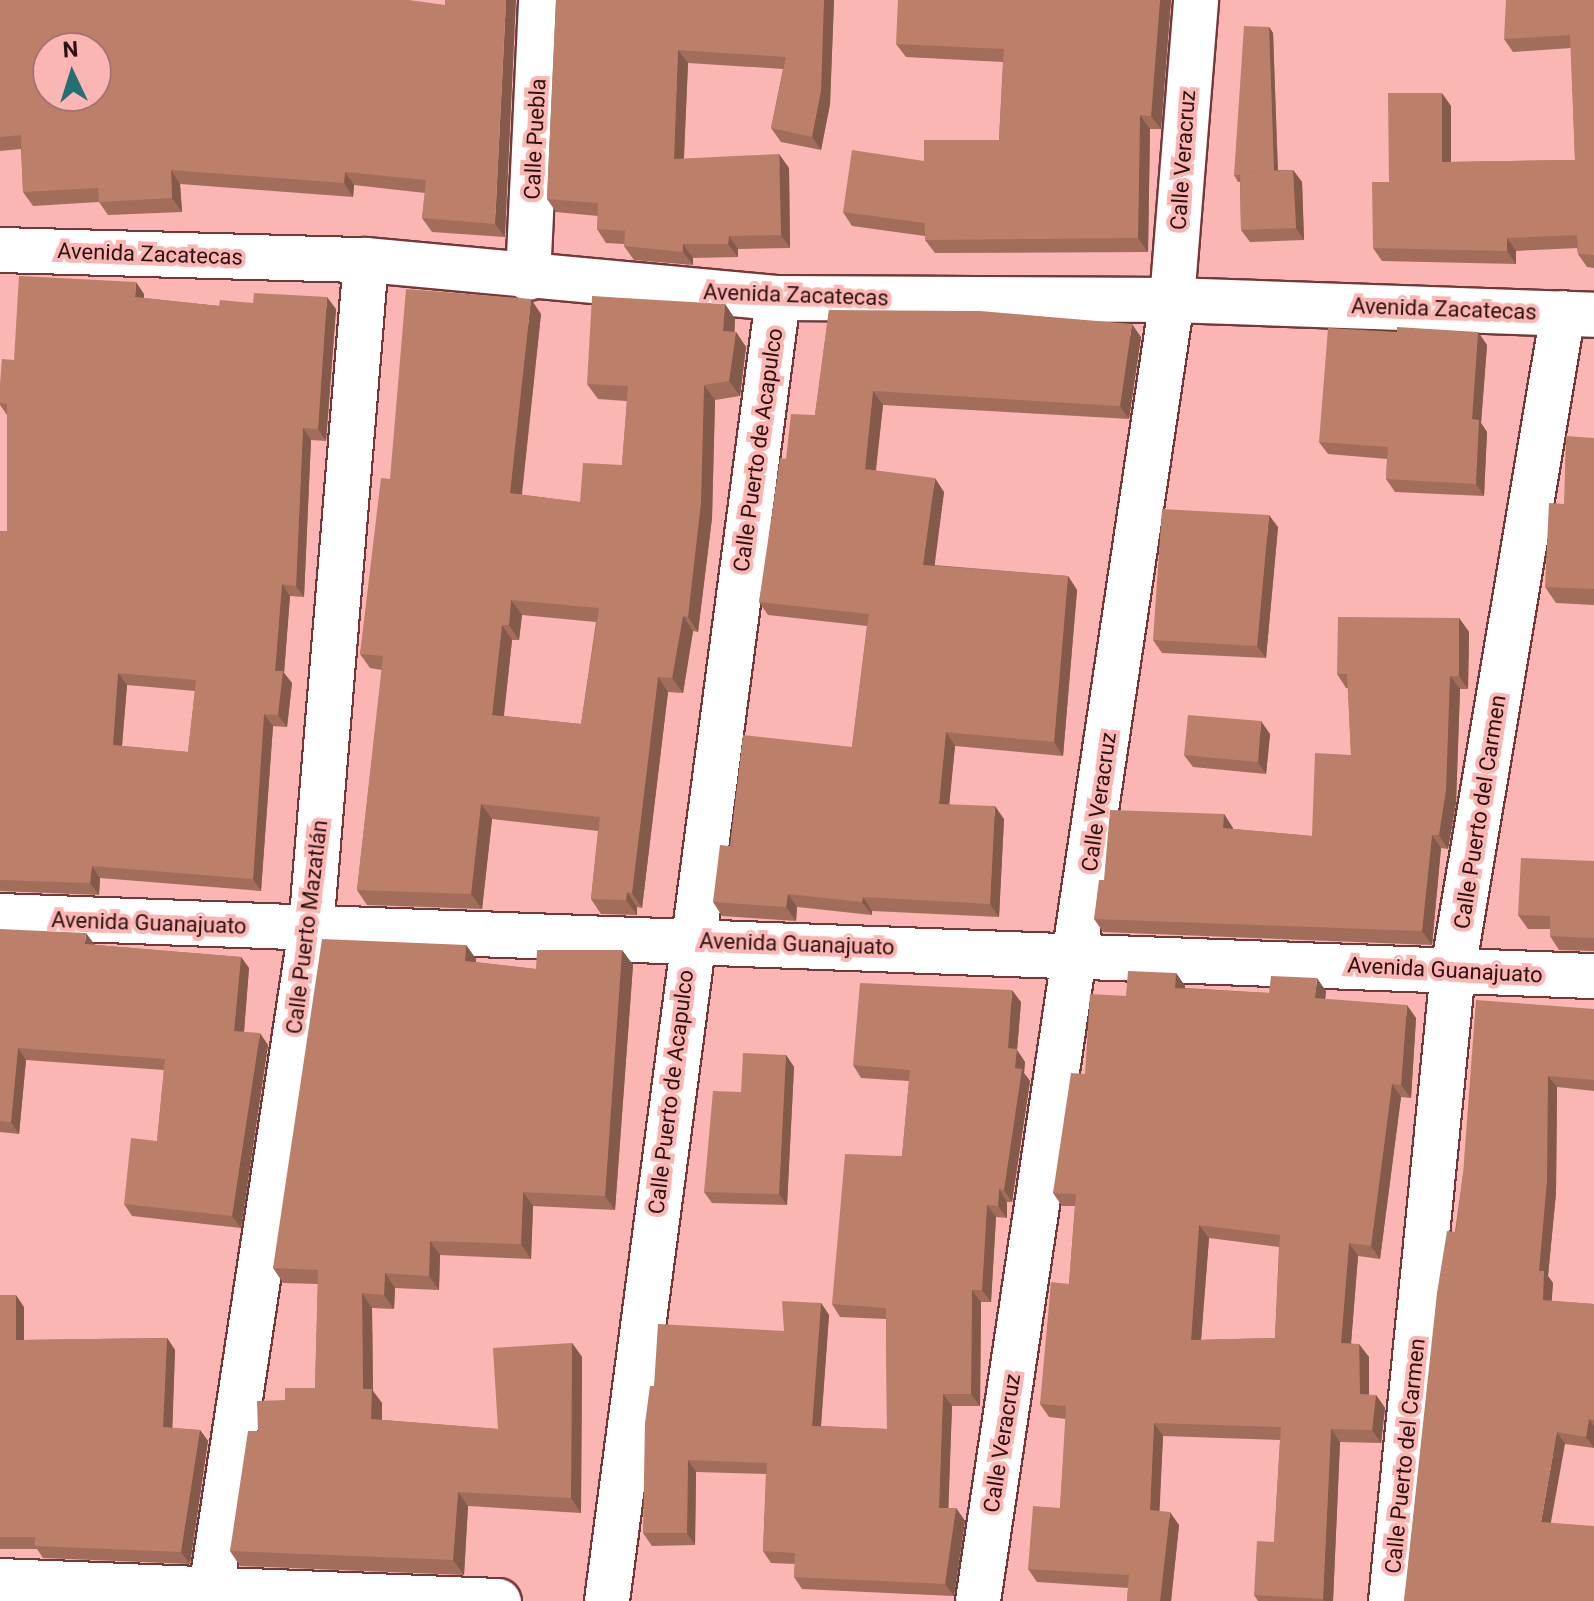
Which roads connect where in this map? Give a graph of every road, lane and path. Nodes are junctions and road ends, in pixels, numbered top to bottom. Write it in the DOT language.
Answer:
graph roads {
  1 [pos="541,0"];
  2 [pos="1196,0"];
  3 [pos="0,250"];
  4 [pos="366,260"];
  5 [pos="528,278"];
  6 [pos="778,298"];
  7 [pos="1172,300"];
  8 [pos="1578,314"];
  9 [pos="0,916"];
  10 [pos="311,929"];
  11 [pos="690,940"];
  12 [pos="1077,954"];
  13 [pos="1453,970"];
  14 [pos="1594,976"];
  15 [pos="0,1581"];
  16 [pos="211,1590"];
  17 [pos="499,1601"];
  18 [pos="607,1601"];
  19 [pos="978,1601"];
  20 [pos="1391,1601"];
  1 -- 5 [label="street, Calle Puebla"];
  2 -- 7 [label="street, Calle Veracruz"];
  3 -- 4 [label="street, Avenida Zacatecas"];
  4 -- 5 [label="street, Avenida Zacatecas"];
  4 -- 10 [label="street, Calle Puerto Mazatlán"];
  5 -- 6 [label="street, Avenida Zacatecas"];
  6 -- 7 [label="street, Avenida Zacatecas"];
  6 -- 11 [label="street, Calle Puerto de Acapulco"];
  7 -- 8 [label="street, Avenida Zacatecas"];
  7 -- 12 [label="street, Calle Veracruz"];
  8 -- 13 [label="street, Calle Puerto del Carmen"];
  9 -- 10 [label="street, Avenida Guanajuato"];
  10 -- 11 [label="street, Avenida Guanajuato"];
  10 -- 16 [label="street, Calle Puerto Mazatlán"];
  11 -- 12 [label="street, Avenida Guanajuato"];
  11 -- 18 [label="street, Calle Puerto de Acapulco"];
  12 -- 13 [label="street, Avenida Guanajuato"];
  12 -- 19 [label="street, Calle Veracruz"];
  13 -- 14 [label="street, Avenida Guanajuato"];
  13 -- 20 [label="street, Calle Puerto del Carmen"];
  15 -- 16 [label="street"];
  16 -- 17 [label="street"];
}
